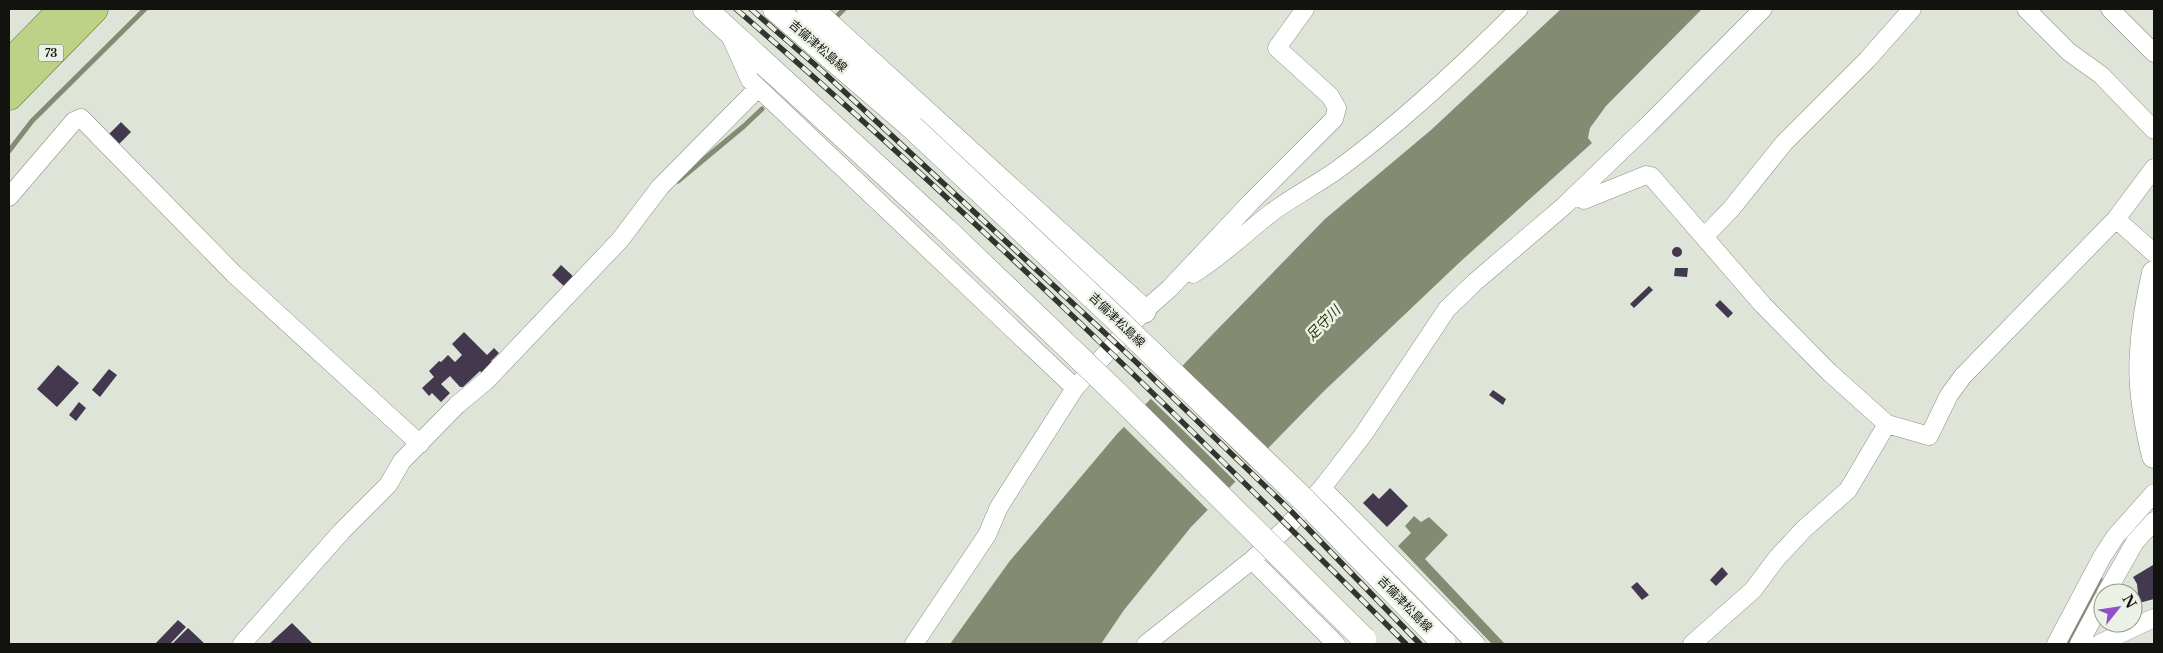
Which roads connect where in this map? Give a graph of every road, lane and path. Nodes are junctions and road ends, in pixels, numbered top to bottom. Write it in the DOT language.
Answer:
graph roads {
  1 [pos="63,9"];
  2 [pos="94,9"];
  3 [pos="705,9"];
  4 [pos="776,9"];
  5 [pos="809,9"];
  6 [pos="1306,9"];
  7 [pos="1519,9"];
  8 [pos="1763,9"];
  9 [pos="1912,9"];
  10 [pos="2026,9"];
  11 [pos="2110,9"];
  12 [pos="727,28"];
  13 [pos="2154,54"];
  14 [pos="9,64"];
  15 [pos="758,88"];
  16 [pos="9,96"];
  17 [pos="2154,130"];
  18 [pos="2154,168"];
  19 [pos="1576,195"];
  20 [pos="9,197"];
  21 [pos="2116,219"];
  22 [pos="1704,237"];
  23 [pos="2154,253"];
  24 [pos="2154,273"];
  25 [pos="1169,289"];
  26 [pos="1144,311"];
  27 [pos="1075,388"];
  28 [pos="1887,424"];
  29 [pos="420,444"];
  30 [pos="2154,456"];
  31 [pos="1322,488"];
  32 [pos="2154,493"];
  33 [pos="2154,521"];
  34 [pos="1252,560"];
  35 [pos="2112,583"];
  36 [pos="2093,618"];
  37 [pos="2154,618"];
  38 [pos="1367,642"];
  39 [pos="1444,643"];
  40 [pos="242,644"];
  41 [pos="914,644"];
  42 [pos="1146,644"];
  43 [pos="1336,644"];
  44 [pos="1476,644"];
  45 [pos="1692,644"];
  46 [pos="2056,644"];
  47 [pos="2079,644"];
  48 [pos="2099,644"];
  1 -- 14 [label="main road, 73"];
  2 -- 16 [label="main road, 73"];
  3 -- 12 [label="main road"];
  4 -- 39 [label="main road, 吉備津松島線, bridge"];
  5 -- 26 [label="main road"];
  6 -- 25 [label="street"];
  7 -- 25 [label="street"];
  8 -- 19 [label="street"];
  9 -- 22 [label="street"];
  10 -- 17 [label="street"];
  11 -- 13 [label="street"];
  12 -- 15 [label="street"];
  12 -- 38 [label="main road, bridge"];
  15 -- 27 [label="street"];
  15 -- 29 [label="street"];
  18 -- 21 [label="street"];
  19 -- 22 [label="street"];
  19 -- 31 [label="street"];
  20 -- 29 [label="street"];
  21 -- 23 [label="street"];
  21 -- 28 [label="street"];
  22 -- 28 [label="street"];
  24 -- 30 [label="main road"];
  25 -- 26 [label="street"];
  26 -- 27 [label="street"];
  27 -- 41 [label="street"];
  28 -- 45 [label="street"];
  29 -- 40 [label="street"];
  31 -- 34 [label="street"];
  31 -- 44 [label="street"];
  32 -- 46 [label="street"];
  33 -- 35 [label="street"];
  34 -- 42 [label="street"];
  34 -- 43 [label="street"];
  36 -- 47 [label="street"];
  37 -- 48 [label="street"];
}
